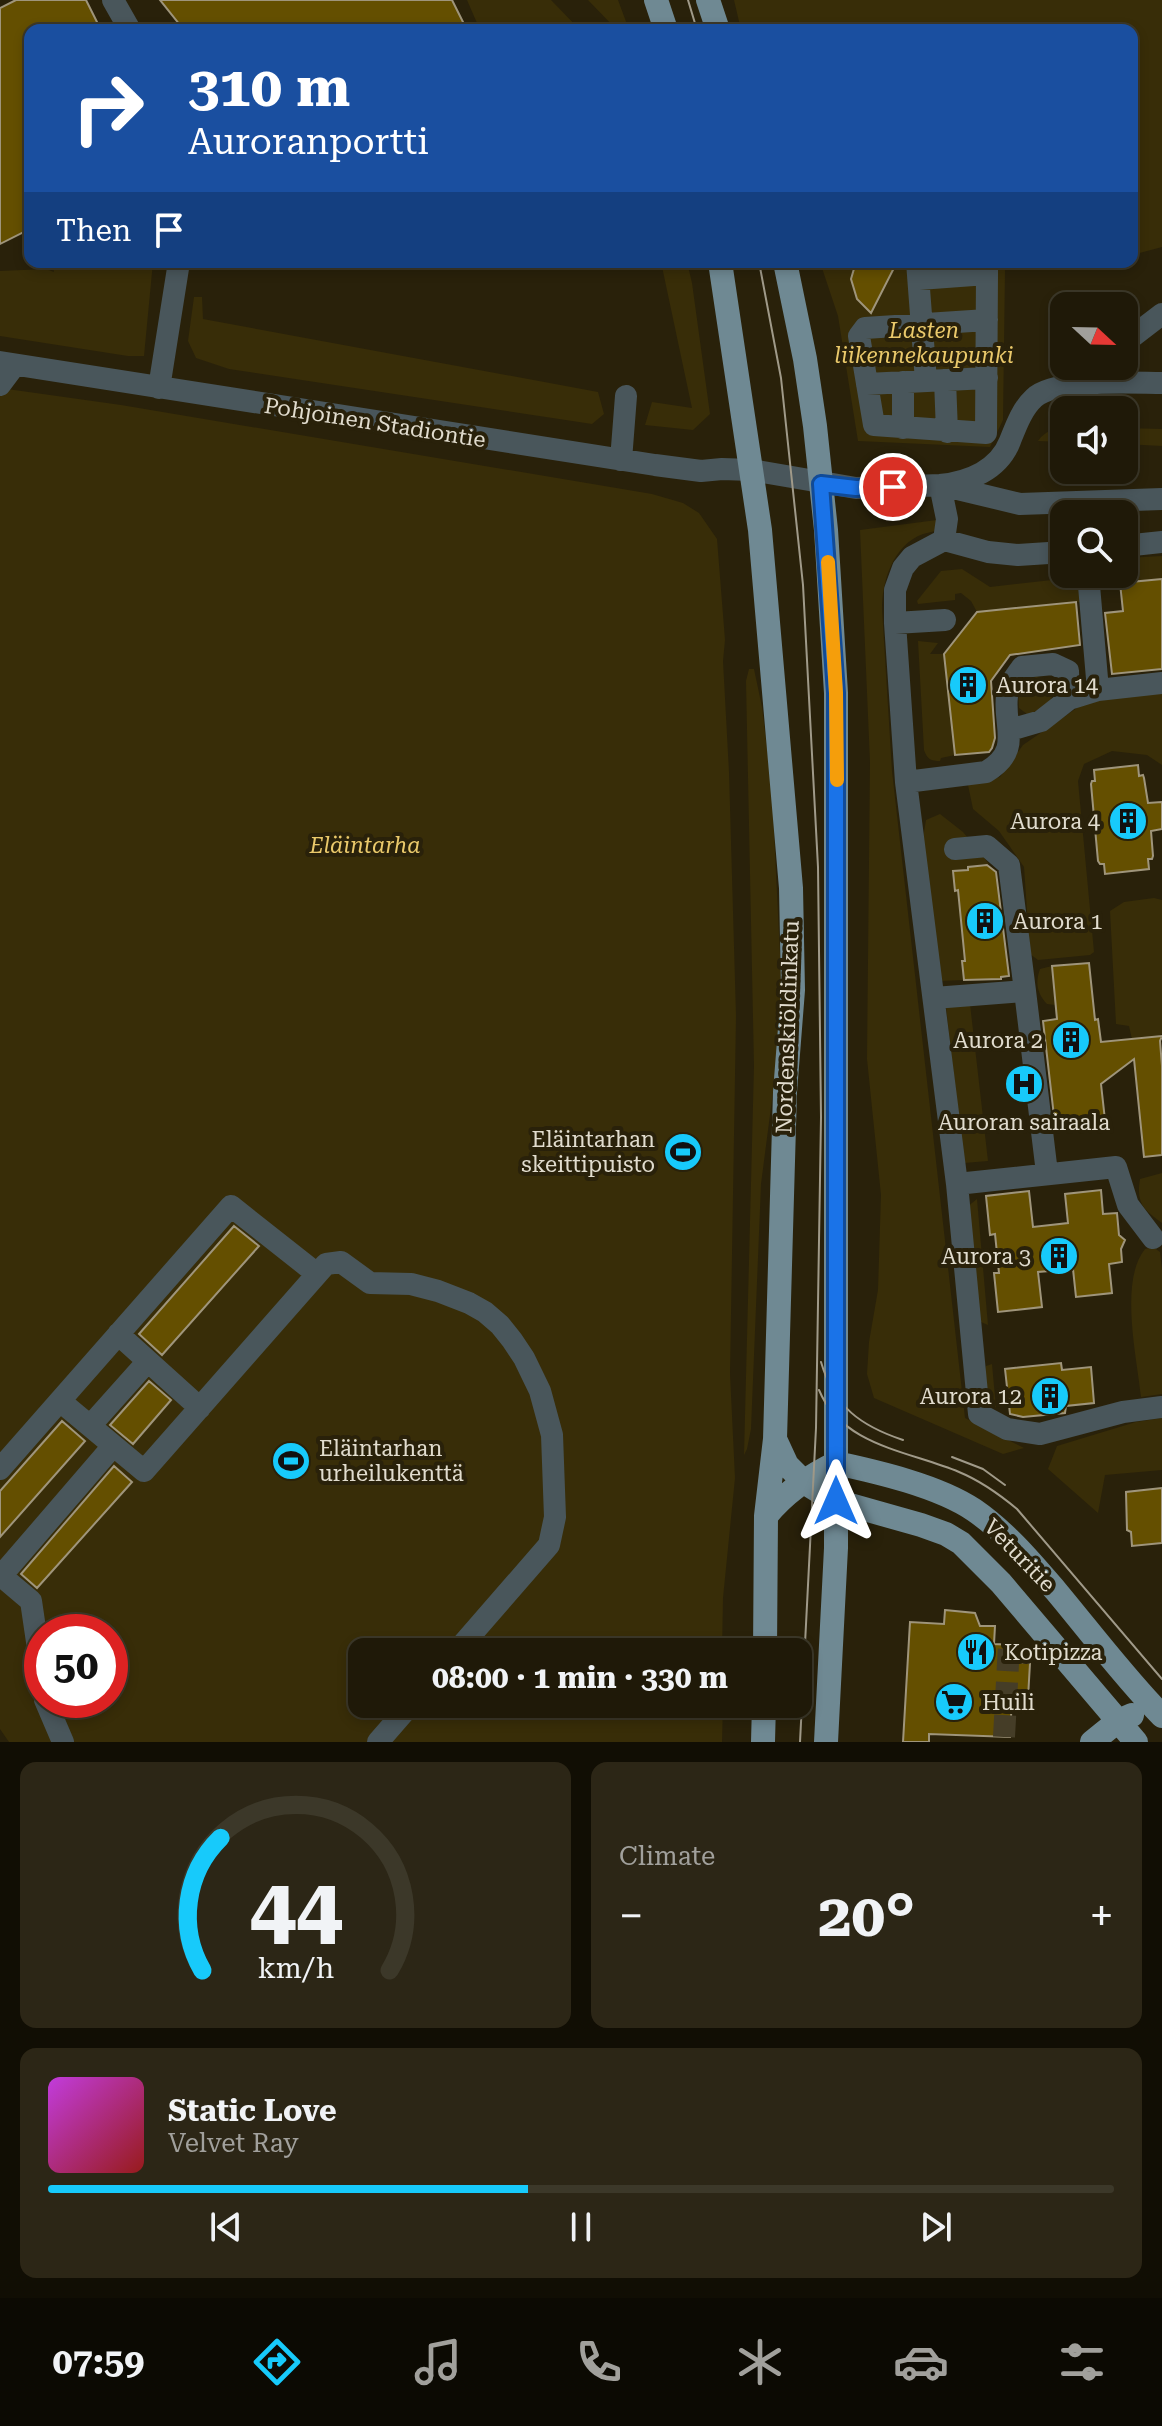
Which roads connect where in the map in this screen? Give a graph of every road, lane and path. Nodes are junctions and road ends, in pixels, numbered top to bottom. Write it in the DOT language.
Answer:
graph roads {
  1 [pos="113,0"];
  2 [pos="656,0"];
  3 [pos="708,0"];
  4 [pos="127,24"];
  5 [pos="664,24"];
  6 [pos="716,24"];
  7 [pos="178,268"];
  8 [pos="721,268"];
  9 [pos="786,268"];
  10 [pos="987,268"];
  11 [pos="918,270"];
  12 [pos="994,313"];
  13 [pos="1162,314"];
  14 [pos="922,324"];
  15 [pos="1162,331"];
  16 [pos="1138,332"];
  17 [pos="1138,336"];
  18 [pos="8,364"];
  19 [pos="987,378"];
  20 [pos="935,380"];
  21 [pos="1073,380"];
  22 [pos="903,382"];
  23 [pos="1162,383"];
  24 [pos="867,384"];
  25 [pos="1067,384"];
  26 [pos="0,385"];
  27 [pos="159,388"];
  28 [pos="626,396"];
  29 [pos="903,428"];
  30 [pos="947,432"];
  31 [pos="621,460"];
  32 [pos="751,470"];
  33 [pos="821,484"];
  34 [pos="940,485"];
  35 [pos="1162,499"];
  36 [pos="944,540"];
  37 [pos="1162,542"];
  38 [pos="1138,545"];
  39 [pos="1050,553"];
  40 [pos="1089,588"];
  41 [pos="945,620"];
  42 [pos="895,623"];
  43 [pos="1162,683"];
  44 [pos="1098,690"];
  45 [pos="1069,699"];
  46 [pos="1010,730"];
  47 [pos="906,782"];
  48 [pos="955,849"];
  49 [pos="1025,991"];
  50 [pos="934,998"];
  51 [pos="1047,1173"];
  52 [pos="957,1184"];
  53 [pos="1153,1238"];
  54 [pos="317,1274"];
  55 [pos="118,1334"];
  56 [pos="148,1361"];
  57 [pos="60,1401"];
  58 [pos="1162,1407"];
  59 [pos="200,1408"];
  60 [pos="90,1426"];
  61 [pos="775,1439"];
  62 [pos="113,1446"];
  63 [pos="836,1463"];
  64 [pos="0,1469"];
  65 [pos="804,1482"];
  66 [pos="836,1501"];
  67 [pos="766,1516"];
  68 [pos="0,1576"];
  69 [pos="33,1614"];
  70 [pos="468,1638"];
  71 [pos="765,1638"];
  72 [pos="1157,1711"];
  73 [pos="53,1718"];
  74 [pos="399,1718"];
  75 [pos="764,1718"];
  76 [pos="1128,1736"];
  77 [pos="63,1742"];
  78 [pos="378,1742"];
  79 [pos="763,1742"];
  80 [pos="826,1742"];
  81 [pos="1092,1742"];
  1 -- 4 [label="street"];
  2 -- 5 [label="main road"];
  3 -- 6 [label="main road"];
  7 -- 27 [label="street"];
  8 -- 32 [label="main road, Nordenskiöldinkatu"];
  9 -- 33 [label="main road"];
  10 -- 11 [label="street"];
  10 -- 12 [label="street"];
  11 -- 14 [label="street"];
  12 -- 14 [label="street"];
  12 -- 19 [label="street"];
  13 -- 16 [label="street"];
  14 -- 20 [label="street"];
  14 -- 24 [label="street"];
  15 -- 17 [label="street"];
  18 -- 26 [label="street"];
  18 -- 27 [label="street, Pohjoinen Stadiontie"];
  19 -- 20 [label="street"];
  19 -- 30 [label="street"];
  20 -- 22 [label="street"];
  20 -- 30 [label="street"];
  21 -- 25 [label="street"];
  22 -- 24 [label="street"];
  22 -- 29 [label="street"];
  23 -- 25 [label="street"];
  24 -- 29 [label="street"];
  25 -- 34 [label="street"];
  27 -- 31 [label="street, Pohjoinen Stadiontie"];
  28 -- 31 [label="street"];
  29 -- 30 [label="street"];
  31 -- 32 [label="street, Pohjoinen Stadiontie"];
  32 -- 33 [label="street, Pohjoinen Stadiontie"];
  32 -- 61 [label="main road, Nordenskiöldinkatu"];
  33 -- 34 [label="street, Pohjoinen Stadiontie"];
  33 -- 63 [label="main road"];
  34 -- 35 [label="street"];
  34 -- 36 [label="street"];
  36 -- 39 [label="street"];
  36 -- 42 [label="street"];
  37 -- 38 [label="street"];
  40 -- 44 [label="street"];
  41 -- 42 [label="street"];
  42 -- 47 [label="street"];
  43 -- 44 [label="street"];
  44 -- 45 [label="street"];
  45 -- 46 [label="street"];
  45 -- 46 [label="street"];
  46 -- 47 [label="street"];
  47 -- 50 [label="street"];
  48 -- 49 [label="street"];
  49 -- 50 [label="street"];
  49 -- 51 [label="street"];
  50 -- 52 [label="street"];
  51 -- 52 [label="street"];
  51 -- 53 [label="street"];
  52 -- 58 [label="street"];
  54 -- 55 [label="street"];
  54 -- 59 [label="street"];
  54 -- 70 [label="street"];
  55 -- 56 [label="street"];
  55 -- 57 [label="street"];
  56 -- 59 [label="street"];
  56 -- 60 [label="street"];
  57 -- 60 [label="street"];
  57 -- 64 [label="street"];
  59 -- 62 [label="street"];
  60 -- 62 [label="street"];
  61 -- 65 [label="main road, Veturitie"];
  61 -- 67 [label="main road, Nordenskiöldinkatu"];
  62 -- 68 [label="street"];
  63 -- 65 [label="main road"];
  63 -- 66 [label="main road"];
  63 -- 72 [label="main road, Veturitie"];
  65 -- 66 [label="main road, Veturitie"];
  65 -- 67 [label="main road"];
  66 -- 76 [label="main road, Veturitie"];
  66 -- 80 [label="main road"];
  67 -- 71 [label="main road, Nordenskiöldinkatu"];
  68 -- 69 [label="street"];
  72 -- 76 [label="main road, Veturitie"];
  73 -- 77 [label="street"];
  74 -- 78 [label="street"];
  75 -- 79 [label="main road"];
  76 -- 81 [label="main road, Veturitie"];
}
